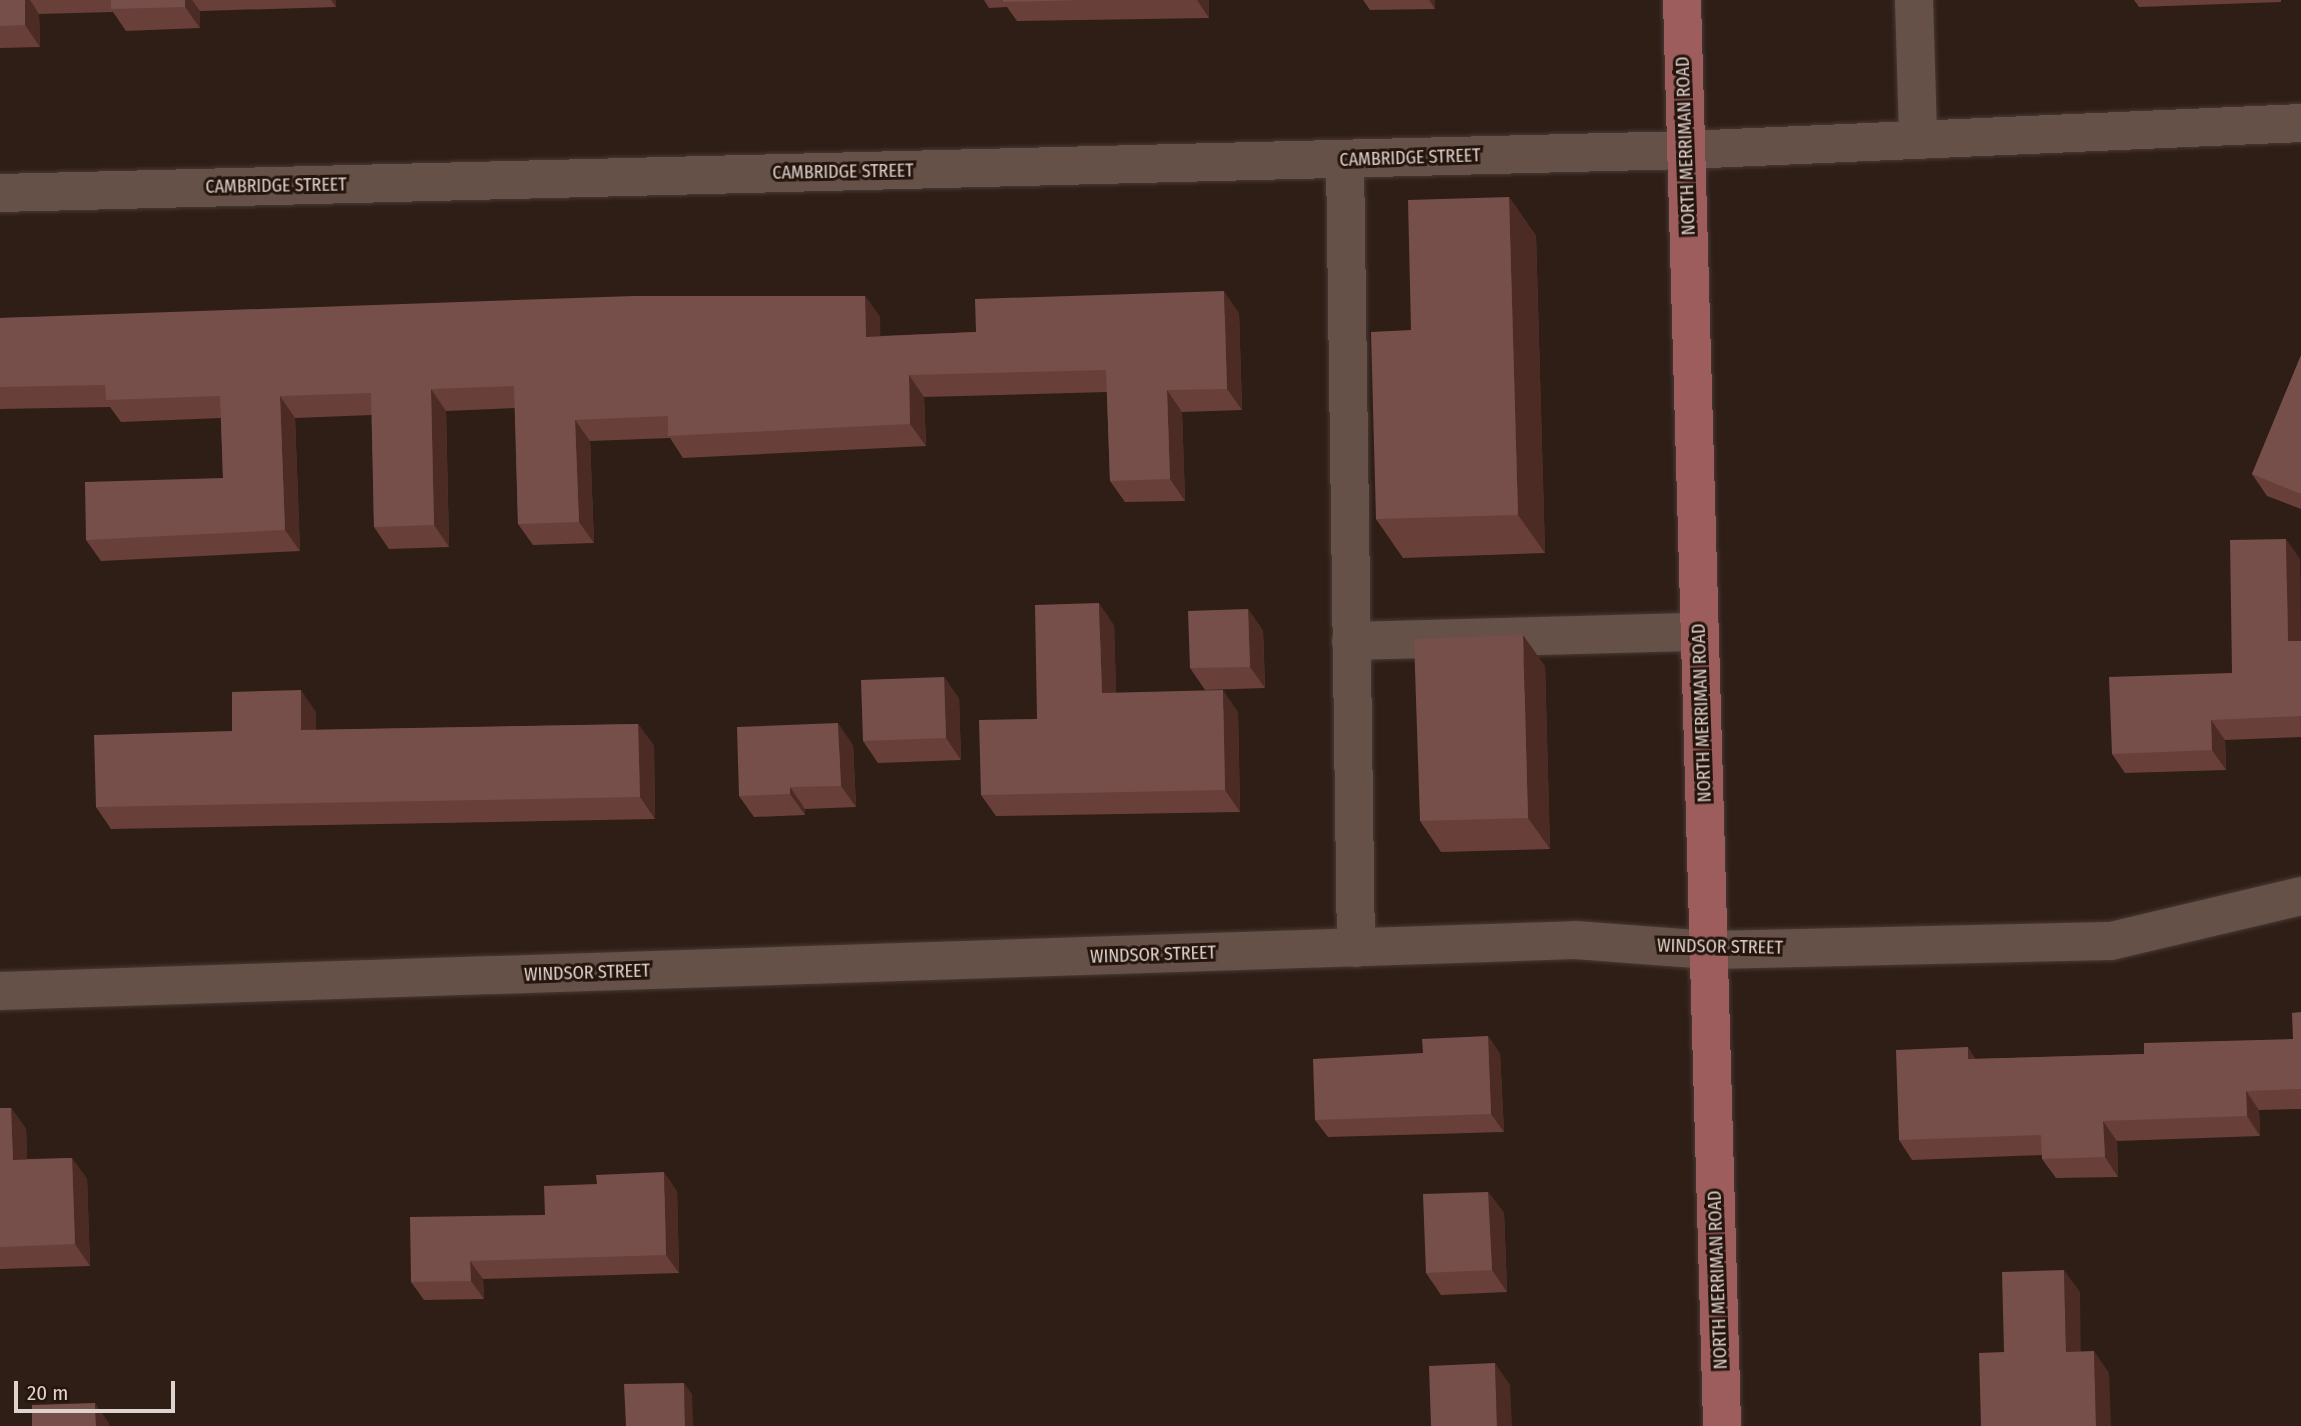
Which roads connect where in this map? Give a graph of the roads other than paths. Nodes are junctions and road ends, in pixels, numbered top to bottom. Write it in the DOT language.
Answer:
graph roads {
  1 [pos="1682,0"];
  2 [pos="1914,0"];
  3 [pos="2301,123"];
  4 [pos="1918,137"];
  5 [pos="1686,150"];
  6 [pos="1345,160"];
  7 [pos="0,193"];
  8 [pos="1700,632"];
  9 [pos="1351,641"];
  10 [pos="2301,896"];
  11 [pos="1356,948"];
  12 [pos="1709,950"];
  13 [pos="0,991"];
  14 [pos="1722,1426"];
  1 -- 5 [label="main road, NORTH MERRIMAN ROAD"];
  2 -- 4 [label="street"];
  3 -- 4 [label="street, CAMBRIDGE STREET"];
  4 -- 5 [label="street, CAMBRIDGE STREET"];
  5 -- 6 [label="street, CAMBRIDGE STREET"];
  5 -- 8 [label="main road, NORTH MERRIMAN ROAD"];
  6 -- 7 [label="street, CAMBRIDGE STREET"];
  6 -- 9 [label="street"];
  8 -- 9 [label="street"];
  8 -- 12 [label="main road, NORTH MERRIMAN ROAD"];
  9 -- 11 [label="street"];
  10 -- 12 [label="street, WINDSOR STREET"];
  11 -- 12 [label="street, WINDSOR STREET"];
  11 -- 13 [label="street, WINDSOR STREET"];
  12 -- 14 [label="main road, NORTH MERRIMAN ROAD"];
}
